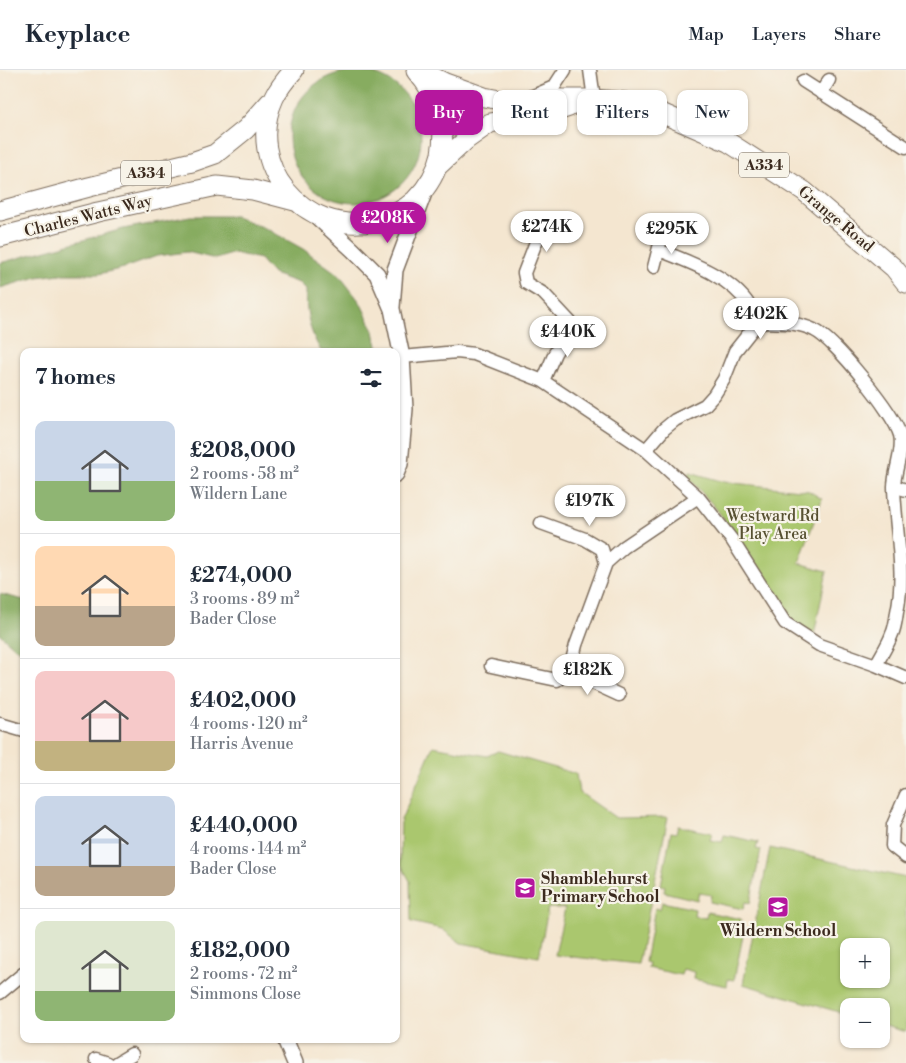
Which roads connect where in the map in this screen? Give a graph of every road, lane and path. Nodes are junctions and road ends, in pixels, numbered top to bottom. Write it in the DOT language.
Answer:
graph roads {
  1 [pos="294,70"];
  2 [pos="415,70"];
  3 [pos="419,70"];
  4 [pos="566,70"];
  5 [pos="590,70"];
  6 [pos="829,80"];
  7 [pos="803,81"];
  8 [pos="547,90"];
  9 [pos="593,90"];
  10 [pos="821,93"];
  11 [pos="273,99"];
  12 [pos="493,99"];
  13 [pos="577,105"];
  14 [pos="667,116"];
  15 [pos="906,147"];
  16 [pos="438,165"];
  17 [pos="426,189"];
  18 [pos="295,201"];
  19 [pos="0,212"];
  20 [pos="314,214"];
  21 [pos="543,224"];
  22 [pos="662,236"];
  23 [pos="0,237"];
  24 [pos="659,250"];
  25 [pos="654,267"];
  26 [pos="906,283"];
  27 [pos="392,309"];
  28 [pos="758,322"];
  29 [pos="573,325"];
  30 [pos="586,335"];
  31 [pos="402,357"];
  32 [pos="543,381"];
  33 [pos="646,450"];
  34 [pos="400,464"];
  35 [pos="900,488"];
  36 [pos="698,497"];
  37 [pos="541,523"];
  38 [pos="904,562"];
  39 [pos="606,563"];
  40 [pos="876,665"];
  41 [pos="490,666"];
  42 [pos="569,672"];
  43 [pos="906,678"];
  44 [pos="619,695"];
  45 [pos="0,724"];
  46 [pos="20,730"];
  47 [pos="906,795"];
  48 [pos="906,857"];
  49 [pos="20,976"];
  50 [pos="0,993"];
  51 [pos="287,1043"];
  52 [pos="132,1054"];
  53 [pos="117,1063"];
  54 [pos="295,1063"];
  1 -- 11 [label="main road"];
  2 -- 16 [label="main road"];
  3 -- 12 [label="main road, Grange Road / A334"];
  4 -- 8 [label="street"];
  5 -- 9 [label="street"];
  6 -- 10 [label="street"];
  7 -- 10 [label="street"];
  10 -- 15 [label="street"];
  11 -- 18 [label="main road"];
  11 -- 19 [label="main road, Charles Watts Way / A334"];
  13 -- 16 [label="main road, Grange Road / A334"];
  14 -- 26 [label="main road, Grange Road / A334"];
  16 -- 17 [label="main road"];
  17 -- 20 [label="main road"];
  17 -- 27 [label="street"];
  18 -- 20 [label="main road"];
  18 -- 23 [label="main road, Charles Watts Way / A334"];
  20 -- 27 [label="street"];
  21 -- 29 [label="street"];
  22 -- 24 [label="street"];
  24 -- 25 [label="street"];
  24 -- 28 [label="street"];
  27 -- 31 [label="street"];
  28 -- 33 [label="street"];
  28 -- 35 [label="street"];
  29 -- 30 [label="street"];
  29 -- 32 [label="street"];
  31 -- 32 [label="street"];
  31 -- 34 [label="street"];
  32 -- 33 [label="street"];
  33 -- 36 [label="street"];
  35 -- 38 [label="street"];
  36 -- 39 [label="street"];
  36 -- 40 [label="street"];
  37 -- 39 [label="street"];
  38 -- 40 [label="street"];
  39 -- 42 [label="street"];
  40 -- 43 [label="street"];
  41 -- 42 [label="street"];
  42 -- 44 [label="street"];
  45 -- 46 [label="street"];
  47 -- 48 [label="street"];
  49 -- 50 [label="street"];
  51 -- 54 [label="street"];
  52 -- 53 [label="street"];
}
